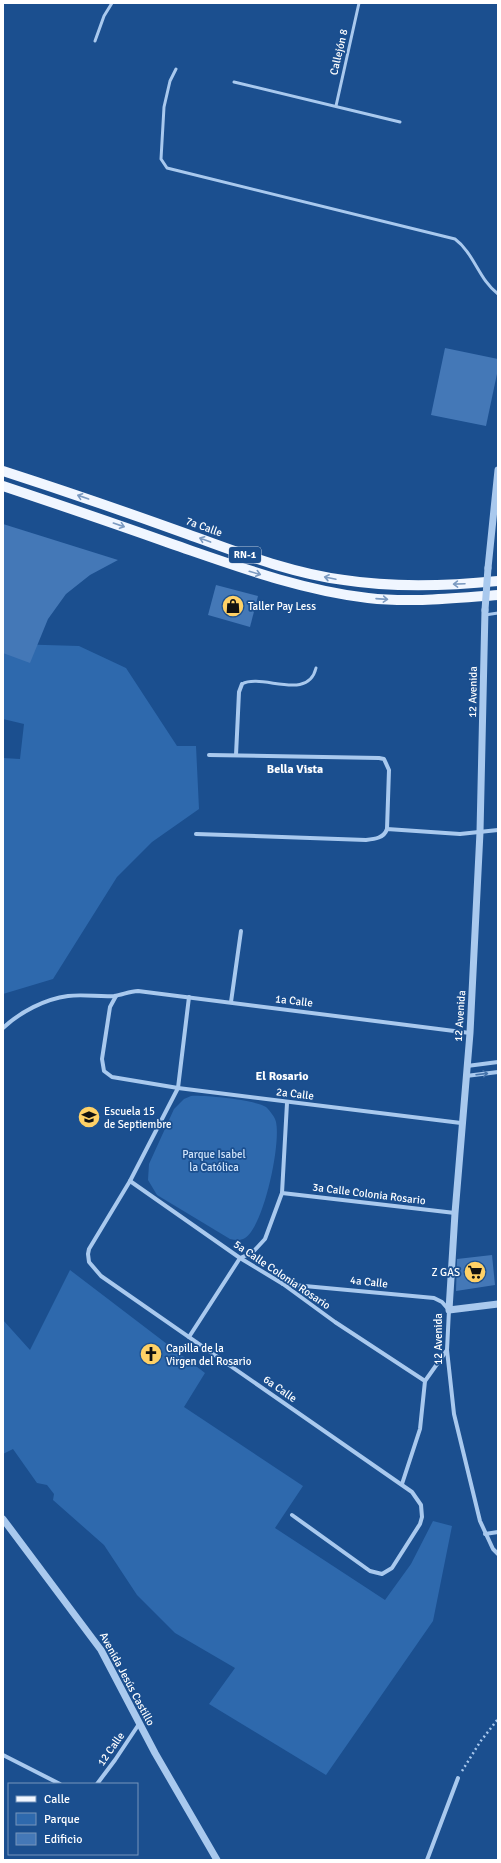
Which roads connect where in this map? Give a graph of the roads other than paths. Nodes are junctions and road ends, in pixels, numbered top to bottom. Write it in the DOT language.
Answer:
graph roads {
  1 [pos="112,3"];
  2 [pos="359,3"];
  3 [pos="94,41"];
  4 [pos="176,69"];
  5 [pos="234,82"];
  6 [pos="336,106"];
  7 [pos="400,122"];
  8 [pos="498,294"];
  9 [pos="3,470"];
  10 [pos="498,470"];
  11 [pos="3,486"];
  12 [pos="498,581"];
  13 [pos="498,595"];
  14 [pos="485,612"];
  15 [pos="498,613"];
  16 [pos="316,668"];
  17 [pos="242,684"];
  18 [pos="209,755"];
  19 [pos="236,755"];
  20 [pos="387,829"];
  21 [pos="498,830"];
  22 [pos="480,832"];
  23 [pos="196,834"];
  24 [pos="241,931"];
  25 [pos="116,996"];
  26 [pos="189,997"];
  27 [pos="231,1002"];
  28 [pos="3,1028"];
  29 [pos="470,1033"];
  30 [pos="498,1062"];
  31 [pos="467,1066"];
  32 [pos="498,1072"];
  33 [pos="466,1076"];
  34 [pos="178,1088"];
  35 [pos="287,1103"];
  36 [pos="462,1123"];
  37 [pos="130,1181"];
  38 [pos="282,1193"];
  39 [pos="454,1213"];
  40 [pos="240,1258"];
  41 [pos="283,1284"];
  42 [pos="498,1304"];
  43 [pos="449,1310"];
  44 [pos="188,1337"];
  45 [pos="447,1350"];
  46 [pos="425,1381"];
  47 [pos="402,1484"];
  48 [pos="292,1515"];
  49 [pos="3,1520"];
  50 [pos="498,1532"];
  51 [pos="485,1534"];
  52 [pos="496,1549"];
  53 [pos="498,1554"];
  54 [pos="139,1724"];
  55 [pos="3,1755"];
  56 [pos="458,1778"];
  57 [pos="58,1783"];
  58 [pos="98,1783"];
  59 [pos="217,1860"];
  60 [pos="427,1860"];
  1 -- 3 [label="lane"];
  2 -- 6 [label="lane, Callejón 8"];
  4 -- 8 [label="lane"];
  5 -- 6 [label="lane"];
  6 -- 7 [label="lane"];
  12 -- 9 [label="main road, 7a Calle / RN-1, one-way"];
  10 -- 14 [label="street, 12 Avenida, bridge"];
  11 -- 13 [label="main road, RN-1, one-way"];
  14 -- 15 [label="lane"];
  14 -- 22 [label="street, 12 Avenida"];
  16 -- 17 [label="lane"];
  17 -- 19 [label="street"];
  18 -- 19 [label="street"];
  19 -- 20 [label="street"];
  20 -- 22 [label="street"];
  20 -- 23 [label="street"];
  21 -- 22 [label="street"];
  22 -- 29 [label="street, 12 Avenida"];
  24 -- 27 [label="street"];
  25 -- 26 [label="street, 1a Calle"];
  25 -- 28 [label="street, 1a Calle"];
  25 -- 34 [label="street, 2a Calle"];
  26 -- 27 [label="street, 1a Calle"];
  26 -- 34 [label="street"];
  27 -- 29 [label="street, 1a Calle"];
  29 -- 31 [label="street, 12 Avenida"];
  30 -- 31 [label="street"];
  31 -- 33 [label="street, 12 Avenida"];
  33 -- 32 [label="street, one-way"];
  33 -- 36 [label="street, 12 Avenida"];
  34 -- 35 [label="street, 2a Calle"];
  34 -- 37 [label="street"];
  35 -- 36 [label="street, 2a Calle"];
  35 -- 38 [label="street"];
  36 -- 39 [label="street, 12 Avenida"];
  37 -- 40 [label="street, 5a Calle Colonia Rosario"];
  37 -- 44 [label="street, 6a Calle"];
  38 -- 39 [label="street, 3a Calle Colonia Rosario"];
  38 -- 40 [label="street"];
  39 -- 43 [label="street, 12 Avenida"];
  40 -- 41 [label="street, 5a Calle Colonia Rosario"];
  40 -- 44 [label="street"];
  41 -- 43 [label="street, 4a Calle"];
  41 -- 46 [label="street, 5a Calle Colonia Rosario"];
  42 -- 43 [label="street"];
  43 -- 45 [label="street, 12 Avenida"];
  44 -- 47 [label="street, 6a Calle"];
  45 -- 46 [label="street"];
  45 -- 51 [label="street, 12 Avenida"];
  46 -- 47 [label="street"];
  47 -- 48 [label="street, 6a Calle"];
  49 -- 54 [label="street, Avenida Jesús Castillo"];
  50 -- 51 [label="street"];
  51 -- 52 [label="street, 12 Avenida"];
  52 -- 53 [label="street, 12 Avenida"];
  54 -- 58 [label="street, 12 Calle"];
  54 -- 59 [label="street, Avenida Jesús Castillo"];
  55 -- 57 [label="street"];
  56 -- 60 [label="street"];
}
